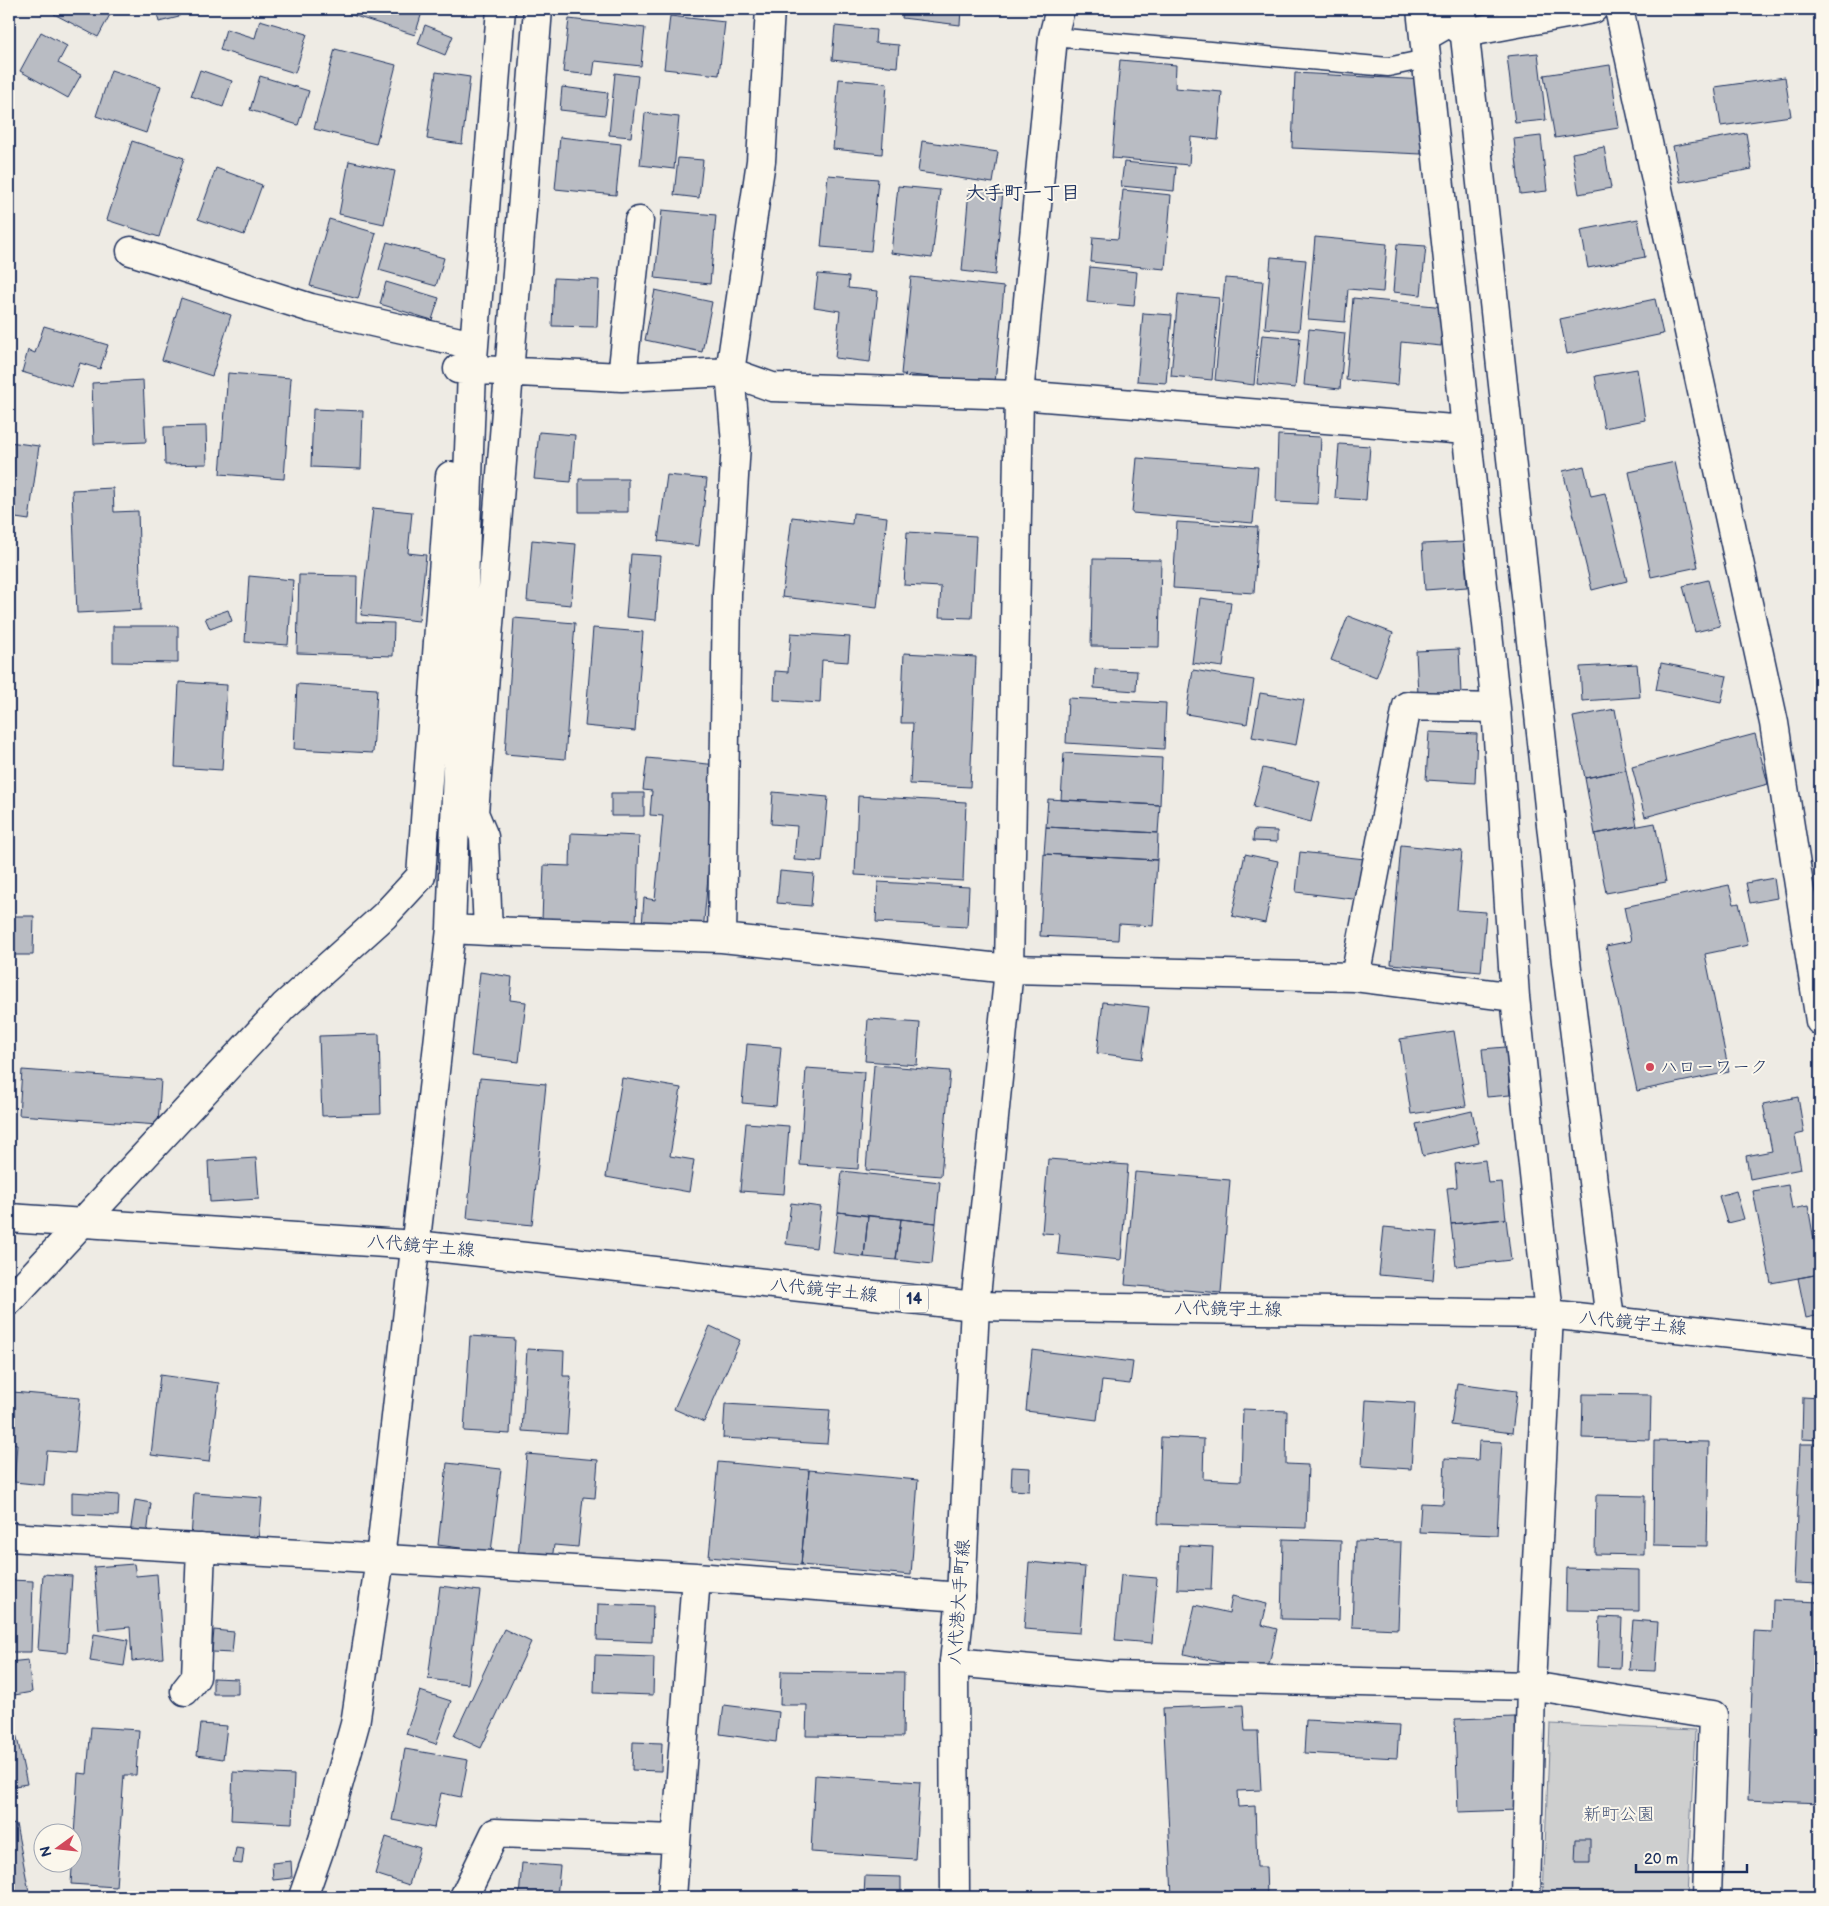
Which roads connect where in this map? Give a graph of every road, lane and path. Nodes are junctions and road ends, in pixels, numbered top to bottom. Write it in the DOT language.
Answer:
graph roads {
  1 [pos="484,9"];
  2 [pos="501,9"];
  3 [pos="538,9"];
  4 [pos="770,9"];
  5 [pos="1060,9"];
  6 [pos="1420,9"];
  7 [pos="1593,9"];
  8 [pos="1619,9"];
  9 [pos="1463,21"];
  10 [pos="1053,37"];
  11 [pos="1425,48"];
  12 [pos="640,221"];
  13 [pos="131,251"];
  14 [pos="460,342"];
  15 [pos="465,370"];
  16 [pos="730,372"];
  17 [pos="509,373"];
  18 [pos="622,377"];
  19 [pos="1019,395"];
  20 [pos="1466,430"];
  21 [pos="1496,708"];
  22 [pos="451,929"];
  23 [pos="488,932"];
  24 [pos="722,938"];
  25 [pos="1009,969"];
  26 [pos="1355,977"];
  27 [pos="1515,997"];
  28 [pos="1820,1021"];
  29 [pos="9,1218"];
  30 [pos="82,1223"];
  31 [pos="416,1244"];
  32 [pos="9,1301"];
  33 [pos="975,1306"];
  34 [pos="1549,1314"];
  35 [pos="1610,1320"];
  36 [pos="1820,1344"];
  37 [pos="9,1537"];
  38 [pos="201,1548"];
  39 [pos="380,1559"];
  40 [pos="696,1578"];
  41 [pos="960,1597"];
  42 [pos="954,1662"];
  43 [pos="1532,1686"];
  44 [pos="185,1691"];
  45 [pos="676,1839"];
  46 [pos="303,1897"];
  47 [pos="464,1897"];
  48 [pos="672,1897"];
  49 [pos="955,1897"];
  50 [pos="1526,1897"];
  51 [pos="1707,1897"];
  1 -- 14 [label="street"];
  2 -- 15 [label="street"];
  3 -- 17 [label="street"];
  4 -- 16 [label="street"];
  5 -- 10 [label="street, 八代港大手町線"];
  6 -- 11 [label="street"];
  7 -- 9 [label="street"];
  8 -- 28 [label="street"];
  9 -- 11 [label="street"];
  9 -- 35 [label="street"];
  10 -- 11 [label="lane"];
  10 -- 19 [label="street, 八代港大手町線"];
  11 -- 20 [label="street"];
  12 -- 18 [label="street"];
  13 -- 14 [label="street"];
  14 -- 15 [label="street"];
  15 -- 17 [label="street"];
  15 -- 22 [label="street"];
  15 -- 30 [label="street"];
  16 -- 18 [label="street"];
  16 -- 19 [label="street"];
  16 -- 24 [label="street"];
  17 -- 18 [label="street"];
  17 -- 23 [label="street"];
  19 -- 20 [label="street"];
  19 -- 25 [label="street, 八代港大手町線"];
  20 -- 21 [label="street"];
  21 -- 26 [label="street"];
  21 -- 27 [label="street"];
  22 -- 23 [label="street"];
  22 -- 31 [label="street"];
  23 -- 24 [label="street"];
  24 -- 25 [label="street"];
  25 -- 26 [label="street"];
  25 -- 33 [label="street, 八代港大手町線"];
  26 -- 27 [label="street"];
  27 -- 34 [label="street"];
  29 -- 30 [label="street, 八代鏡宇土線 / 14"];
  30 -- 31 [label="street, 八代鏡宇土線 / 14"];
  30 -- 32 [label="street"];
  31 -- 33 [label="street, 八代鏡宇土線 / 14"];
  31 -- 39 [label="street"];
  33 -- 34 [label="street, 八代鏡宇土線 / 14"];
  33 -- 41 [label="street, 八代港大手町線"];
  34 -- 35 [label="street, 八代鏡宇土線 / 14"];
  34 -- 43 [label="street"];
  35 -- 36 [label="street, 八代鏡宇土線 / 14"];
  37 -- 38 [label="street"];
  38 -- 39 [label="street"];
  38 -- 44 [label="street"];
  39 -- 40 [label="street"];
  39 -- 46 [label="street"];
  40 -- 41 [label="street"];
  40 -- 45 [label="street"];
  41 -- 42 [label="street, 八代港大手町線"];
  42 -- 43 [label="street"];
  42 -- 49 [label="street, 八代港大手町線"];
  43 -- 50 [label="street"];
  43 -- 51 [label="street"];
  45 -- 47 [label="street"];
  45 -- 48 [label="street"];
}
